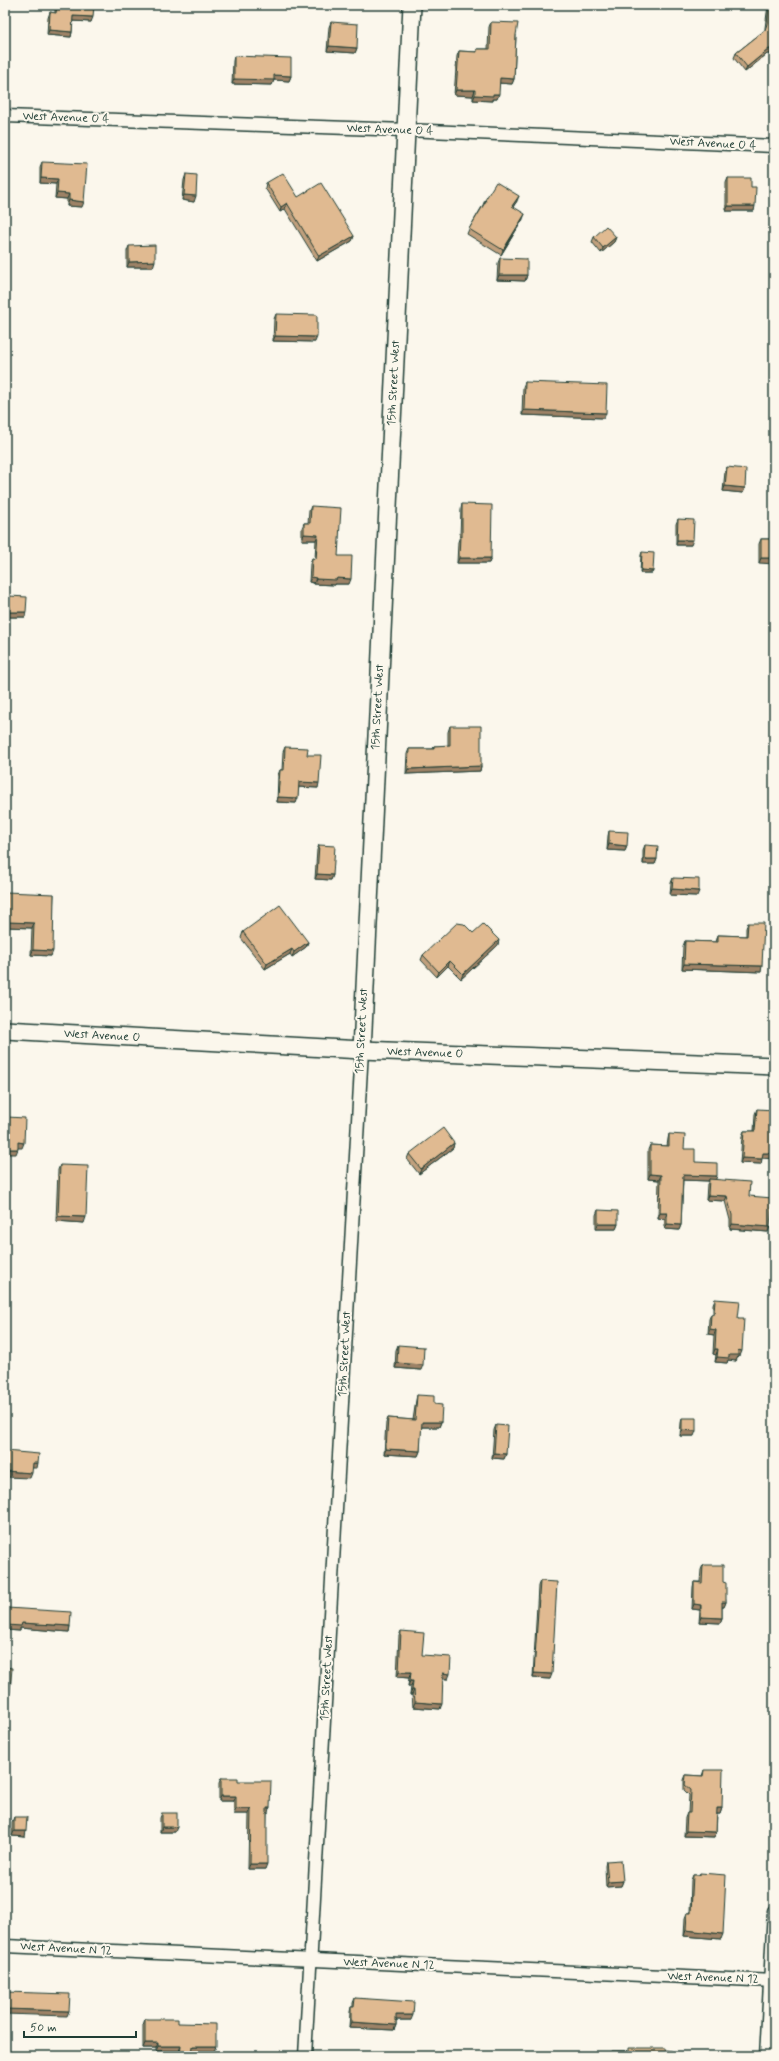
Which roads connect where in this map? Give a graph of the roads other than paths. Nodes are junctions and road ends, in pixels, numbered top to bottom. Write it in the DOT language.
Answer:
graph roads {
  1 [pos="412,5"];
  2 [pos="5,116"];
  3 [pos="406,130"];
  4 [pos="774,146"];
  5 [pos="5,1030"];
  6 [pos="362,1050"];
  7 [pos="774,1066"];
  8 [pos="774,1911"];
  9 [pos="5,1946"];
  10 [pos="311,1961"];
  11 [pos="772,1981"];
  12 [pos="305,2056"];
  13 [pos="766,2056"];
  1 -- 3 [label="street, 15th Street West"];
  2 -- 3 [label="street, West Avenue O 4"];
  3 -- 4 [label="street, West Avenue O 4"];
  3 -- 6 [label="street, 15th Street West"];
  5 -- 6 [label="street, West Avenue O"];
  6 -- 7 [label="street, West Avenue O"];
  6 -- 10 [label="street, 15th Street West"];
  8 -- 11 [label="street"];
  9 -- 10 [label="street, West Avenue N 12"];
  10 -- 11 [label="street, West Avenue N 12"];
  10 -- 12 [label="street, 15th Street West"];
  11 -- 13 [label="street"];
}
